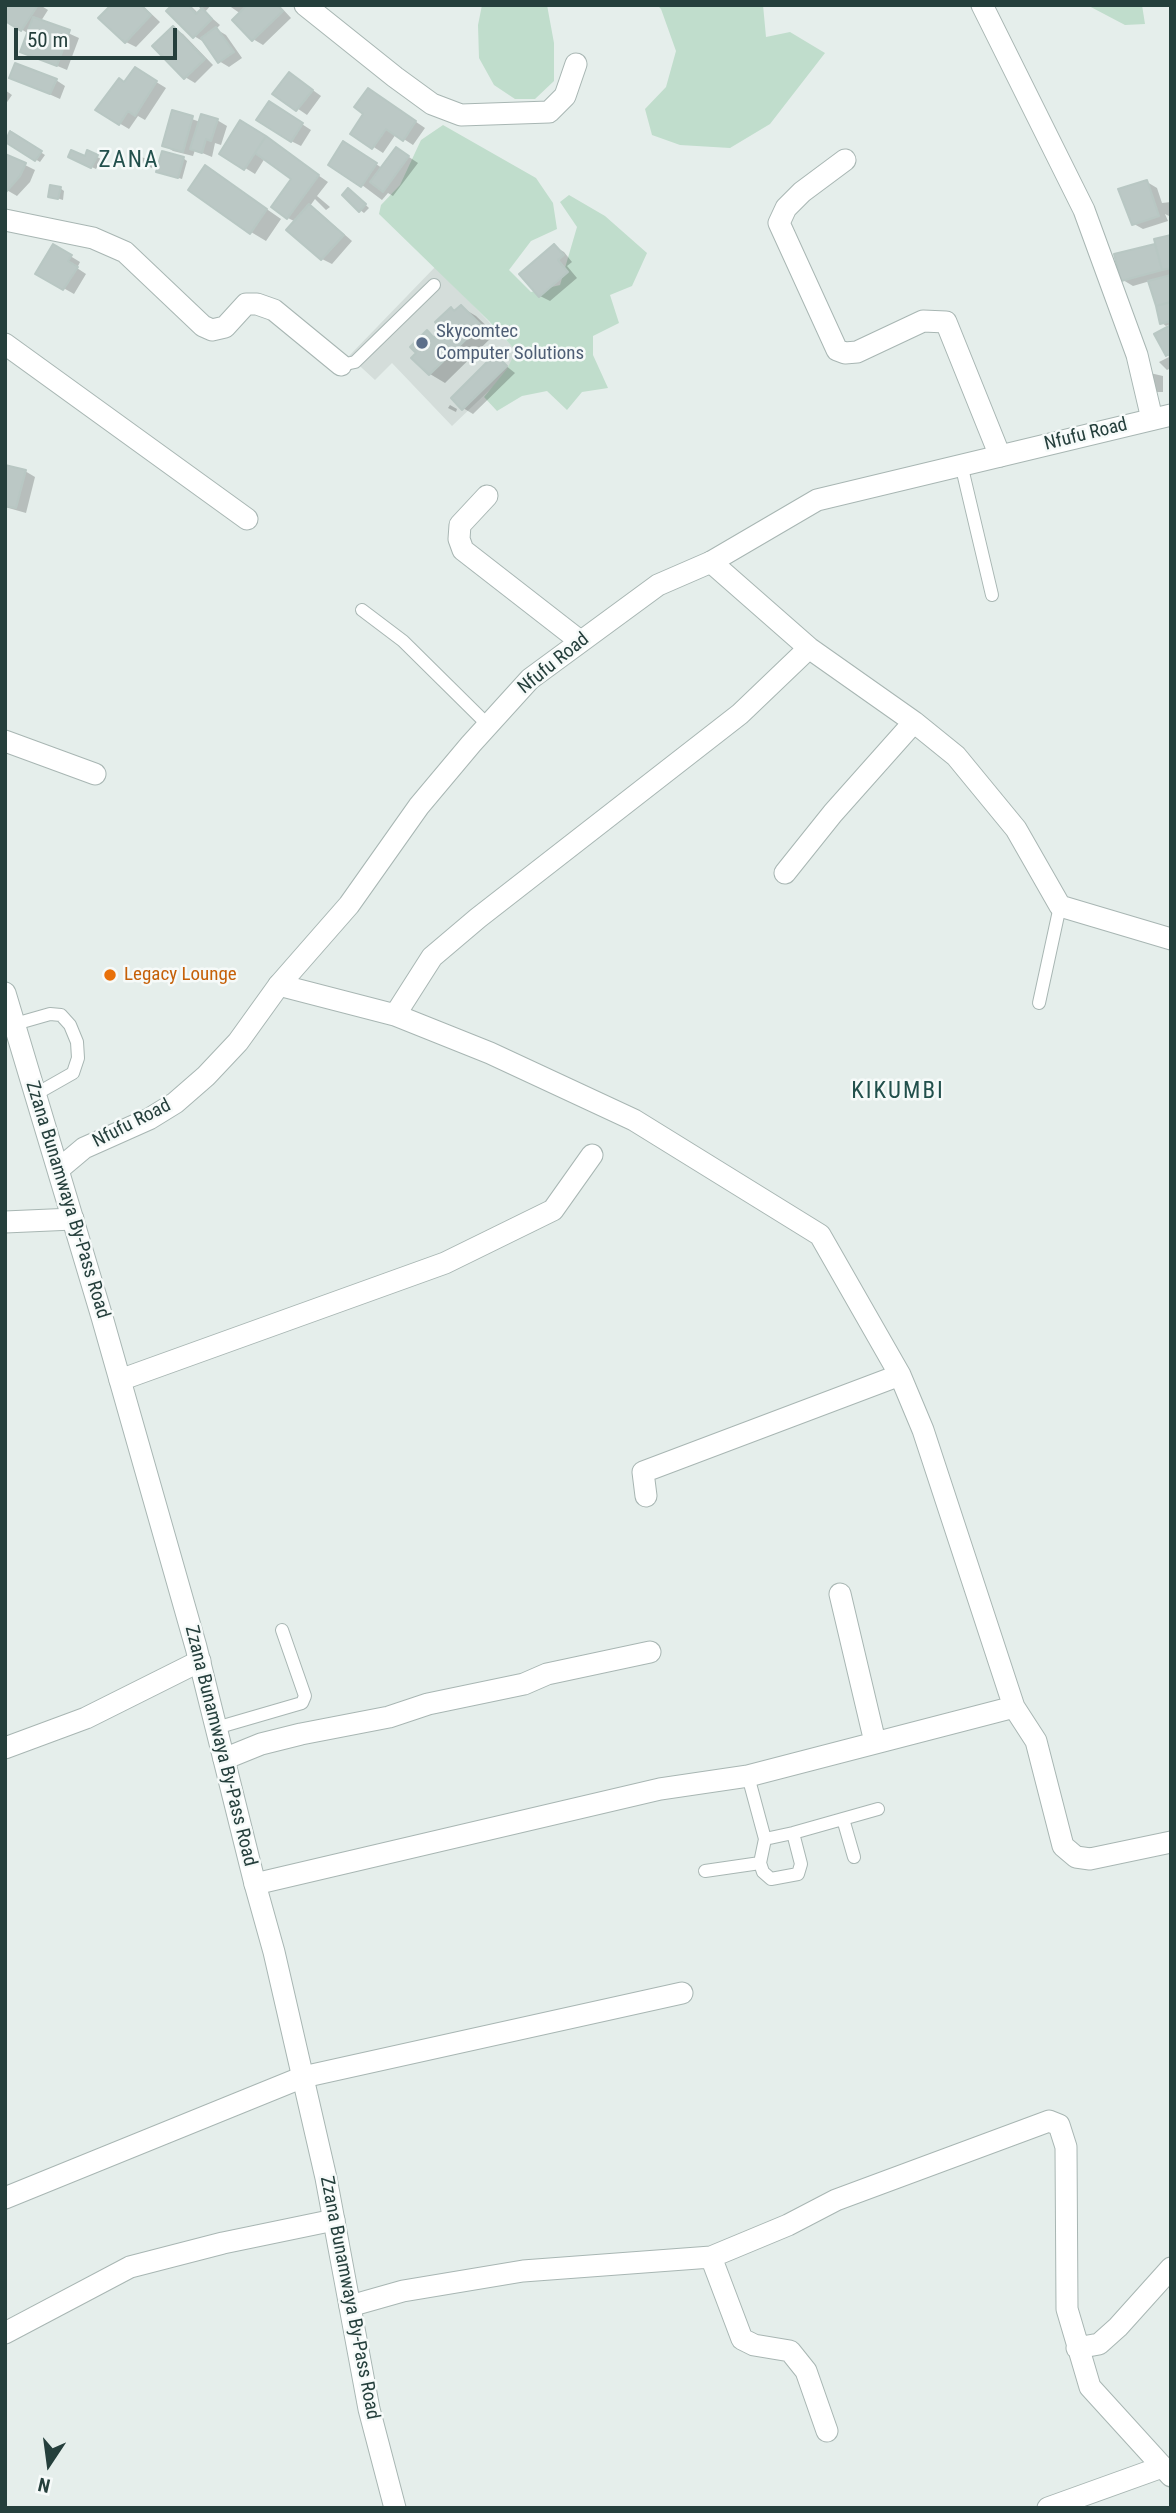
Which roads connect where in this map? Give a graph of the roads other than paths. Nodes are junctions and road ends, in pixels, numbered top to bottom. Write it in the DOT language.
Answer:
graph roads {
  1 [pos="305,5"];
  2 [pos="982,5"];
  3 [pos="576,64"];
  4 [pos="845,160"];
  5 [pos="5,220"];
  6 [pos="434,285"];
  7 [pos="5,344"];
  8 [pos="341,365"];
  9 [pos="1161,417"];
  10 [pos="1000,456"];
  11 [pos="961,464"];
  12 [pos="487,496"];
  13 [pos="247,519"];
  14 [pos="711,562"];
  15 [pos="992,595"];
  16 [pos="362,610"];
  17 [pos="580,641"];
  18 [pos="809,648"];
  19 [pos="914,722"];
  20 [pos="488,725"];
  21 [pos="5,741"];
  22 [pos="94,774"];
  23 [pos="785,873"];
  24 [pos="1059,905"];
  25 [pos="1171,939"];
  26 [pos="279,985"];
  27 [pos="5,993"];
  28 [pos="1039,1003"];
  29 [pos="395,1015"];
  30 [pos="15,1024"];
  31 [pos="36,1094"];
  32 [pos="592,1155"];
  33 [pos="59,1169"];
  34 [pos="73,1219"];
  35 [pos="5,1222"];
  36 [pos="900,1375"];
  37 [pos="120,1380"];
  38 [pos="646,1496"];
  39 [pos="840,1594"];
  40 [pos="282,1630"];
  41 [pos="650,1652"];
  42 [pos="200,1661"];
  43 [pos="1014,1707"];
  44 [pos="216,1728"];
  45 [pos="875,1742"];
  46 [pos="5,1748"];
  47 [pos="224,1759"];
  48 [pos="748,1776"];
  49 [pos="878,1809"];
  50 [pos="843,1819"];
  51 [pos="793,1833"];
  52 [pos="765,1839"];
  53 [pos="1171,1842"];
  54 [pos="854,1857"];
  55 [pos="760,1863"];
  56 [pos="705,1871"];
  57 [pos="255,1884"];
  58 [pos="682,1993"];
  59 [pos="303,2077"];
  60 [pos="5,2198"];
  61 [pos="334,2220"];
  62 [pos="712,2257"];
  63 [pos="1171,2268"];
  64 [pos="350,2306"];
  65 [pos="5,2333"];
  66 [pos="1077,2348"];
  67 [pos="827,2431"];
  68 [pos="1166,2472"];
  69 [pos="395,2508"];
  70 [pos="1048,2508"];
  1 -- 3 [label="street"];
  2 -- 9 [label="street"];
  4 -- 10 [label="street"];
  5 -- 8 [label="street"];
  6 -- 8 [label="lane"];
  7 -- 13 [label="street"];
  9 -- 10 [label="street, Nfufu Road"];
  10 -- 11 [label="street, Nfufu Road"];
  11 -- 14 [label="street, Nfufu Road"];
  11 -- 15 [label="lane"];
  12 -- 17 [label="street"];
  14 -- 17 [label="street, Nfufu Road"];
  14 -- 18 [label="street"];
  16 -- 20 [label="lane"];
  17 -- 20 [label="street, Nfufu Road"];
  18 -- 19 [label="street"];
  18 -- 29 [label="street"];
  19 -- 23 [label="street"];
  19 -- 24 [label="street"];
  20 -- 26 [label="street, Nfufu Road"];
  21 -- 22 [label="street"];
  24 -- 25 [label="street"];
  24 -- 28 [label="lane"];
  26 -- 29 [label="street"];
  26 -- 33 [label="street, Nfufu Road"];
  27 -- 30 [label="street, Zzana Bunamwaya By-Pass Road"];
  29 -- 36 [label="street"];
  30 -- 31 [label="street, Zzana Bunamwaya By-Pass Road"];
  30 -- 31 [label="lane"];
  31 -- 33 [label="street, Zzana Bunamwaya By-Pass Road"];
  32 -- 37 [label="street"];
  33 -- 34 [label="street, Zzana Bunamwaya By-Pass Road"];
  34 -- 35 [label="street"];
  34 -- 37 [label="street, Zzana Bunamwaya By-Pass Road"];
  36 -- 38 [label="street"];
  36 -- 43 [label="street"];
  37 -- 42 [label="street, Zzana Bunamwaya By-Pass Road"];
  39 -- 45 [label="street"];
  40 -- 44 [label="lane"];
  41 -- 47 [label="street"];
  42 -- 44 [label="street, Zzana Bunamwaya By-Pass Road"];
  42 -- 46 [label="street"];
  43 -- 45 [label="street"];
  43 -- 53 [label="street"];
  44 -- 47 [label="street, Zzana Bunamwaya By-Pass Road"];
  45 -- 48 [label="street"];
  47 -- 57 [label="street, Zzana Bunamwaya By-Pass Road"];
  48 -- 52 [label="lane"];
  48 -- 57 [label="street"];
  49 -- 50 [label="lane"];
  50 -- 51 [label="lane"];
  50 -- 54 [label="lane"];
  51 -- 52 [label="lane"];
  51 -- 55 [label="lane"];
  52 -- 55 [label="lane"];
  55 -- 56 [label="lane"];
  57 -- 59 [label="street, Zzana Bunamwaya By-Pass Road"];
  58 -- 59 [label="street"];
  59 -- 60 [label="street"];
  59 -- 61 [label="street, Zzana Bunamwaya By-Pass Road"];
  61 -- 64 [label="street, Zzana Bunamwaya By-Pass Road"];
  61 -- 65 [label="street"];
  62 -- 64 [label="street"];
  62 -- 66 [label="street"];
  62 -- 67 [label="street"];
  63 -- 66 [label="street"];
  64 -- 69 [label="street, Zzana Bunamwaya By-Pass Road"];
  66 -- 68 [label="street"];
  68 -- 70 [label="street"];
}
